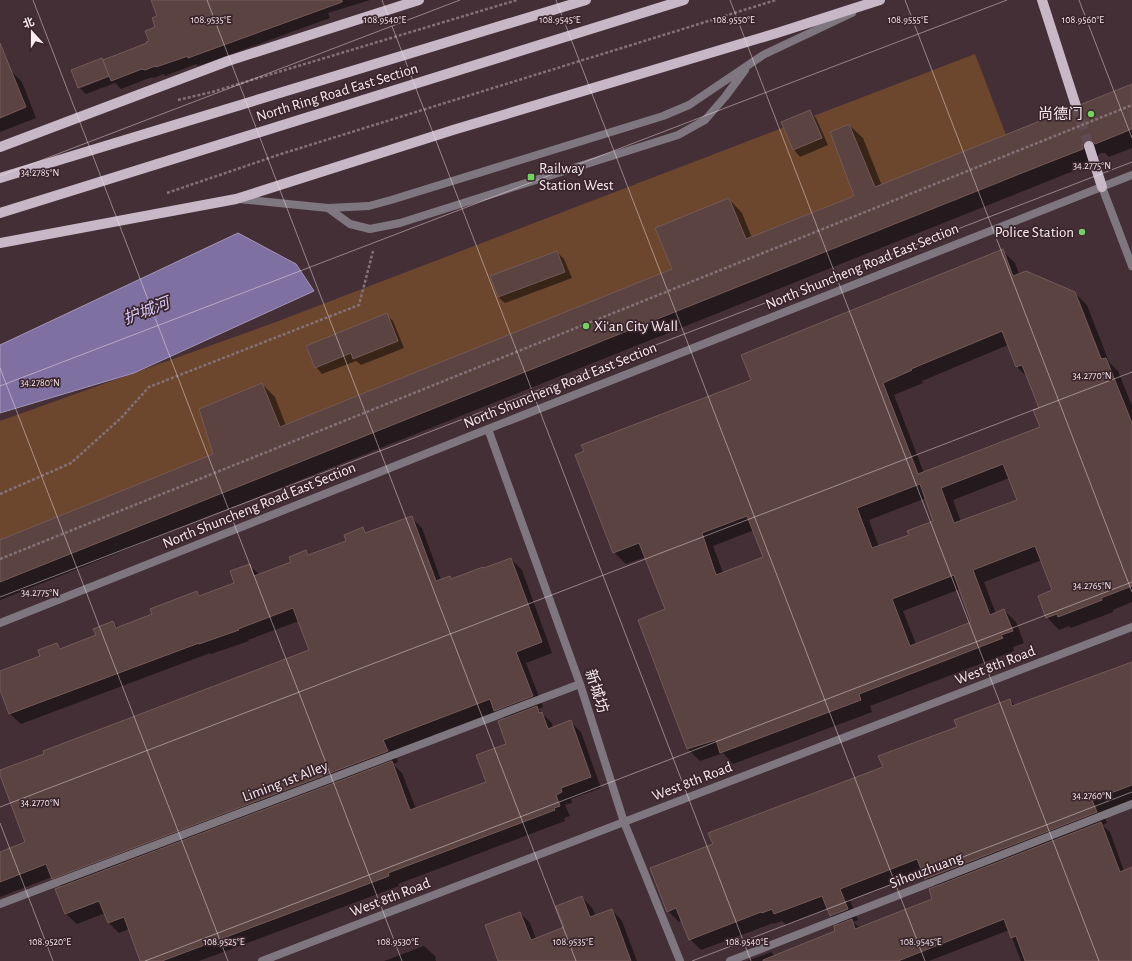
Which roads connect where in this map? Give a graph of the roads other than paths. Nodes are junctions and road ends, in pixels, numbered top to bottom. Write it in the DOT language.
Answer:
graph roads {
  1 [pos="419,0"];
  2 [pos="586,0"];
  3 [pos="684,0"];
  4 [pos="879,0"];
  5 [pos="1042,0"];
  6 [pos="749,64"];
  7 [pos="1076,106"];
  8 [pos="1089,146"];
  9 [pos="0,147"];
  10 [pos="1132,175"];
  11 [pos="0,178"];
  12 [pos="1102,187"];
  13 [pos="236,198"];
  14 [pos="328,208"];
  15 [pos="0,213"];
  16 [pos="0,243"];
  17 [pos="1132,266"];
  18 [pos="488,428"];
  19 [pos="0,623"];
  20 [pos="1132,628"];
  21 [pos="580,684"];
  22 [pos="1132,804"];
  23 [pos="624,822"];
  24 [pos="0,904"];
  25 [pos="262,961"];
  26 [pos="680,961"];
  27 [pos="730,961"];
  1 -- 9 [label="main road"];
  2 -- 11 [label="main road, North Ring Road East Section"];
  3 -- 15 [label="main road, North Ring Road East Section"];
  4 -- 6 [label="street"];
  4 -- 13 [label="main road"];
  5 -- 7 [label="main road"];
  6 -- 14 [label="street"];
  6 -- 14 [label="street"];
  8 -- 12 [label="main road"];
  10 -- 12 [label="street, North Shuncheng Road East Section"];
  12 -- 17 [label="street"];
  12 -- 18 [label="street, North Shuncheng Road East Section"];
  13 -- 14 [label="street"];
  13 -- 16 [label="main road"];
  18 -- 19 [label="street, North Shuncheng Road East Section"];
  18 -- 21 [label="street, 新城坊"];
  20 -- 23 [label="street, West 8th Road"];
  21 -- 23 [label="street, 新城坊"];
  21 -- 24 [label="street, Liming 1st Alley"];
  22 -- 27 [label="street, Sihouzhuang"];
  23 -- 25 [label="street, West 8th Road"];
  23 -- 26 [label="street, 新城坊"];
}
